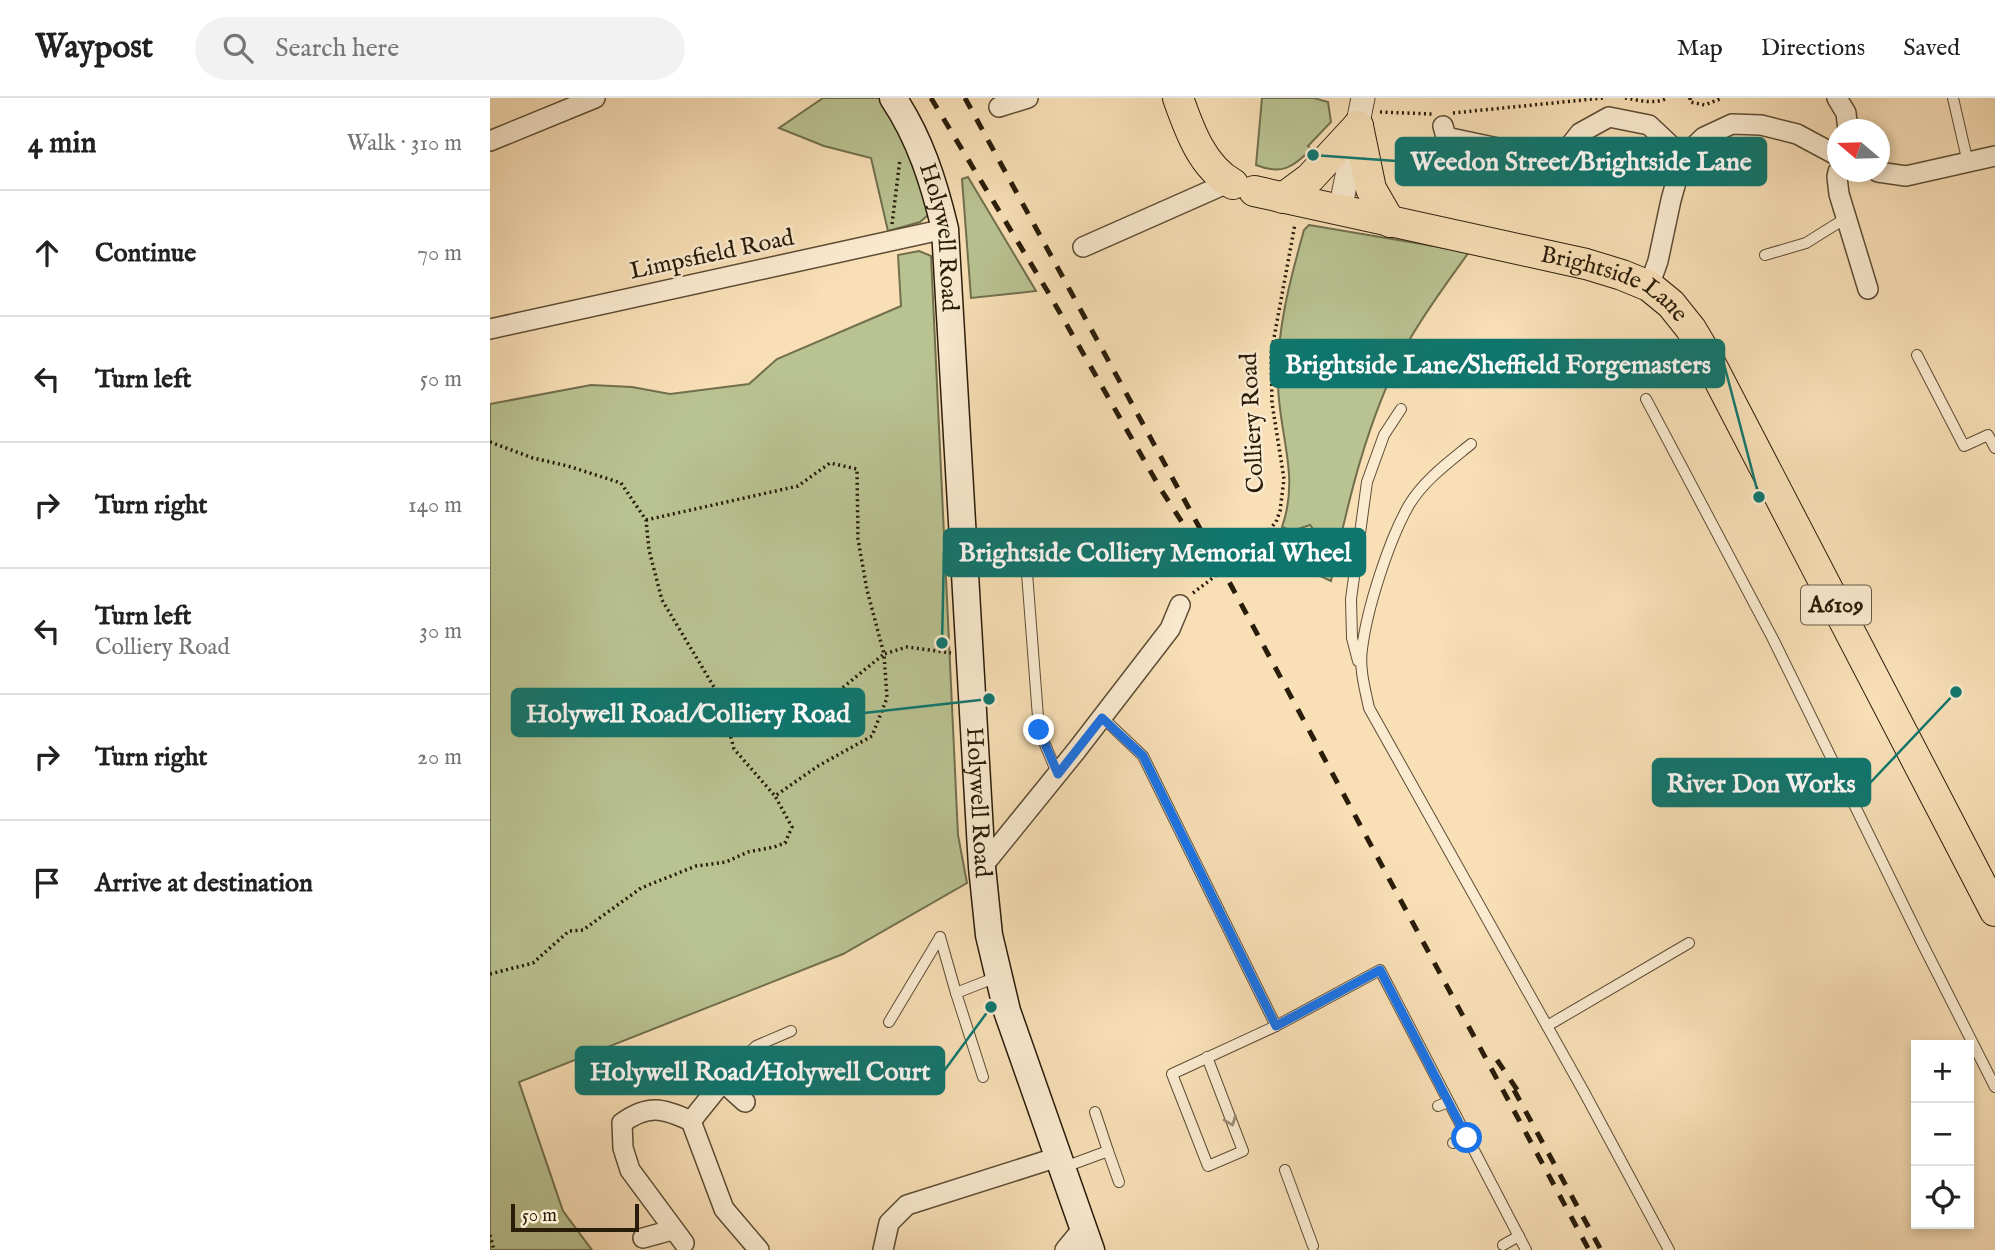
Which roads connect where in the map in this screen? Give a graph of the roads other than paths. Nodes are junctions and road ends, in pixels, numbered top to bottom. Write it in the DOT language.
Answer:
graph roads {
  1 [pos="595,98"];
  2 [pos="893,98"];
  3 [pos="1028,98"];
  4 [pos="1178,98"];
  5 [pos="1837,98"];
  6 [pos="1953,98"];
  7 [pos="999,107"];
  8 [pos="1364,111"];
  9 [pos="1847,119"];
  10 [pos="1443,126"];
  11 [pos="490,141"];
  12 [pos="1827,150"];
  13 [pos="1995,156"];
  14 [pos="1683,157"];
  15 [pos="1968,163"];
  16 [pos="1890,174"];
  17 [pos="1838,182"];
  18 [pos="1239,186"];
  19 [pos="1292,200"];
  20 [pos="1340,210"];
  21 [pos="1846,218"];
  22 [pos="1390,222"];
  23 [pos="945,229"];
  24 [pos="1083,247"];
  25 [pos="1765,255"];
  26 [pos="1649,286"];
  27 [pos="1868,289"];
  28 [pos="490,329"];
  29 [pos="1917,355"];
  30 [pos="1646,399"];
  31 [pos="1401,409"];
  32 [pos="1471,444"];
  33 [pos="1995,448"];
  34 [pos="1024,534"];
  35 [pos="1180,606"];
  36 [pos="1362,675"];
  37 [pos="1102,718"];
  38 [pos="1058,774"];
  39 [pos="982,867"];
  40 [pos="1995,911"];
  41 [pos="1689,943"];
  42 [pos="998,976"];
  43 [pos="956,993"];
  44 [pos="889,1022"];
  45 [pos="1276,1026"];
  46 [pos="1547,1026"];
  47 [pos="790,1031"];
  48 [pos="1207,1057"];
  49 [pos="736,1065"];
  50 [pos="983,1077"];
  51 [pos="723,1083"];
  52 [pos="1995,1087"];
  53 [pos="746,1102"];
  54 [pos="1095,1112"];
  55 [pos="691,1121"];
  56 [pos="1467,1138"];
  57 [pos="1453,1143"];
  58 [pos="1108,1151"];
  59 [pos="1060,1163"];
  60 [pos="1285,1170"];
  61 [pos="1119,1182"];
  62 [pos="1519,1236"];
  63 [pos="643,1237"];
  64 [pos="1087,1239"];
  65 [pos="1503,1245"];
  66 [pos="1313,1246"];
  67 [pos="759,1250"];
  68 [pos="883,1250"];
  69 [pos="1065,1250"];
  70 [pos="1526,1250"];
  71 [pos="1669,1250"];
  1 -- 11 [label="street"];
  2 -- 23 [label="main road, Holywell Road"];
  3 -- 7 [label="street"];
  4 -- 18 [label="main road"];
  5 -- 9 [label="street"];
  6 -- 15 [label="lane"];
  8 -- 19 [label="main road"];
  8 -- 20 [label="street"];
  8 -- 22 [label="main road"];
  10 -- 14 [label="street"];
  12 -- 14 [label="street"];
  13 -- 15 [label="street"];
  14 -- 26 [label="street"];
  15 -- 16 [label="street"];
  17 -- 21 [label="street"];
  18 -- 19 [label="main road, A6109"];
  18 -- 24 [label="street"];
  19 -- 20 [label="main road, A6109"];
  20 -- 22 [label="main road, Brightside Lane / A6109"];
  21 -- 25 [label="lane"];
  21 -- 27 [label="street"];
  22 -- 26 [label="main road, Brightside Lane / A6109"];
  23 -- 28 [label="street, Limpsfield Road"];
  23 -- 39 [label="main road, Holywell Road"];
  26 -- 40 [label="main road, Brightside Lane / A6109"];
  29 -- 33 [label="lane"];
  30 -- 52 [label="lane"];
  31 -- 36 [label="lane"];
  32 -- 36 [label="lane"];
  34 -- 38 [label="lane"];
  35 -- 37 [label="street"];
  36 -- 46 [label="lane"];
  37 -- 38 [label="street"];
  37 -- 45 [label="lane"];
  38 -- 39 [label="street"];
  39 -- 42 [label="main road, Holywell Road"];
  41 -- 46 [label="lane"];
  42 -- 43 [label="lane"];
  42 -- 59 [label="main road, Holywell Road"];
  43 -- 44 [label="lane"];
  43 -- 50 [label="lane"];
  45 -- 48 [label="lane"];
  45 -- 56 [label="lane"];
  46 -- 71 [label="lane"];
  47 -- 49 [label="lane"];
  48 -- 48 [label="lane, one-way"];
  49 -- 51 [label="street"];
  51 -- 53 [label="street"];
  51 -- 55 [label="street"];
  54 -- 58 [label="lane"];
  55 -- 63 [label="street"];
  55 -- 67 [label="street"];
  56 -- 57 [label="lane"];
  56 -- 62 [label="lane"];
  58 -- 59 [label="lane"];
  58 -- 61 [label="lane"];
  59 -- 64 [label="main road, Holywell Road"];
  59 -- 68 [label="street"];
  60 -- 66 [label="lane"];
  62 -- 65 [label="lane"];
  62 -- 70 [label="lane"];
  64 -- 69 [label="street"];
}
